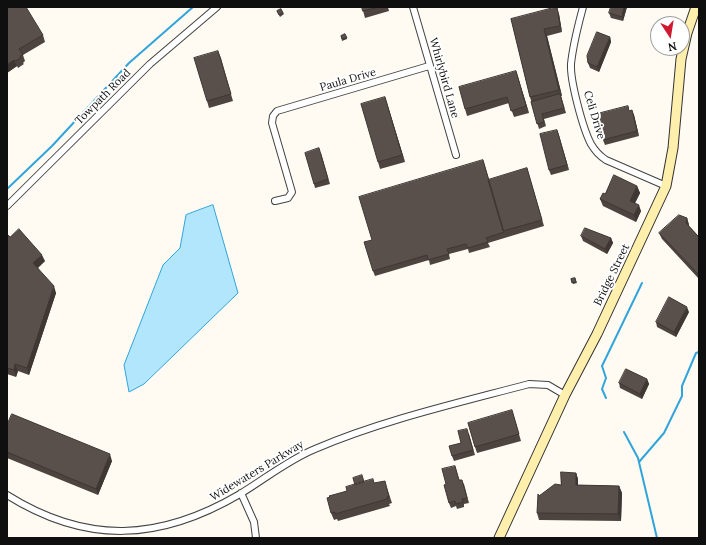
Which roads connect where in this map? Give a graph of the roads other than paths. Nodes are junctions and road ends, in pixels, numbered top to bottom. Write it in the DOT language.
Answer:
graph roads {
  1 [pos="217,7"];
  2 [pos="412,7"];
  3 [pos="584,7"];
  4 [pos="696,7"];
  5 [pos="429,66"];
  6 [pos="456,155"];
  7 [pos="666,186"];
  8 [pos="275,201"];
  9 [pos="7,206"];
  10 [pos="565,395"];
  11 [pos="241,493"];
  12 [pos="7,495"];
  13 [pos="256,538"];
  14 [pos="498,538"];
  1 -- 9 [label="street, Towpath Road"];
  2 -- 5 [label="street, Whirlybird Lane"];
  3 -- 7 [label="street, Celi Drive"];
  4 -- 7 [label="main road, Bridge Street"];
  5 -- 6 [label="street, Whirlybird Lane"];
  5 -- 8 [label="street, Paula Drive"];
  7 -- 10 [label="main road, Bridge Street"];
  10 -- 11 [label="street, Widewaters Parkway"];
  10 -- 14 [label="main road, Bridge Street"];
  11 -- 12 [label="street, Widewaters Parkway"];
  11 -- 13 [label="street"];
}
